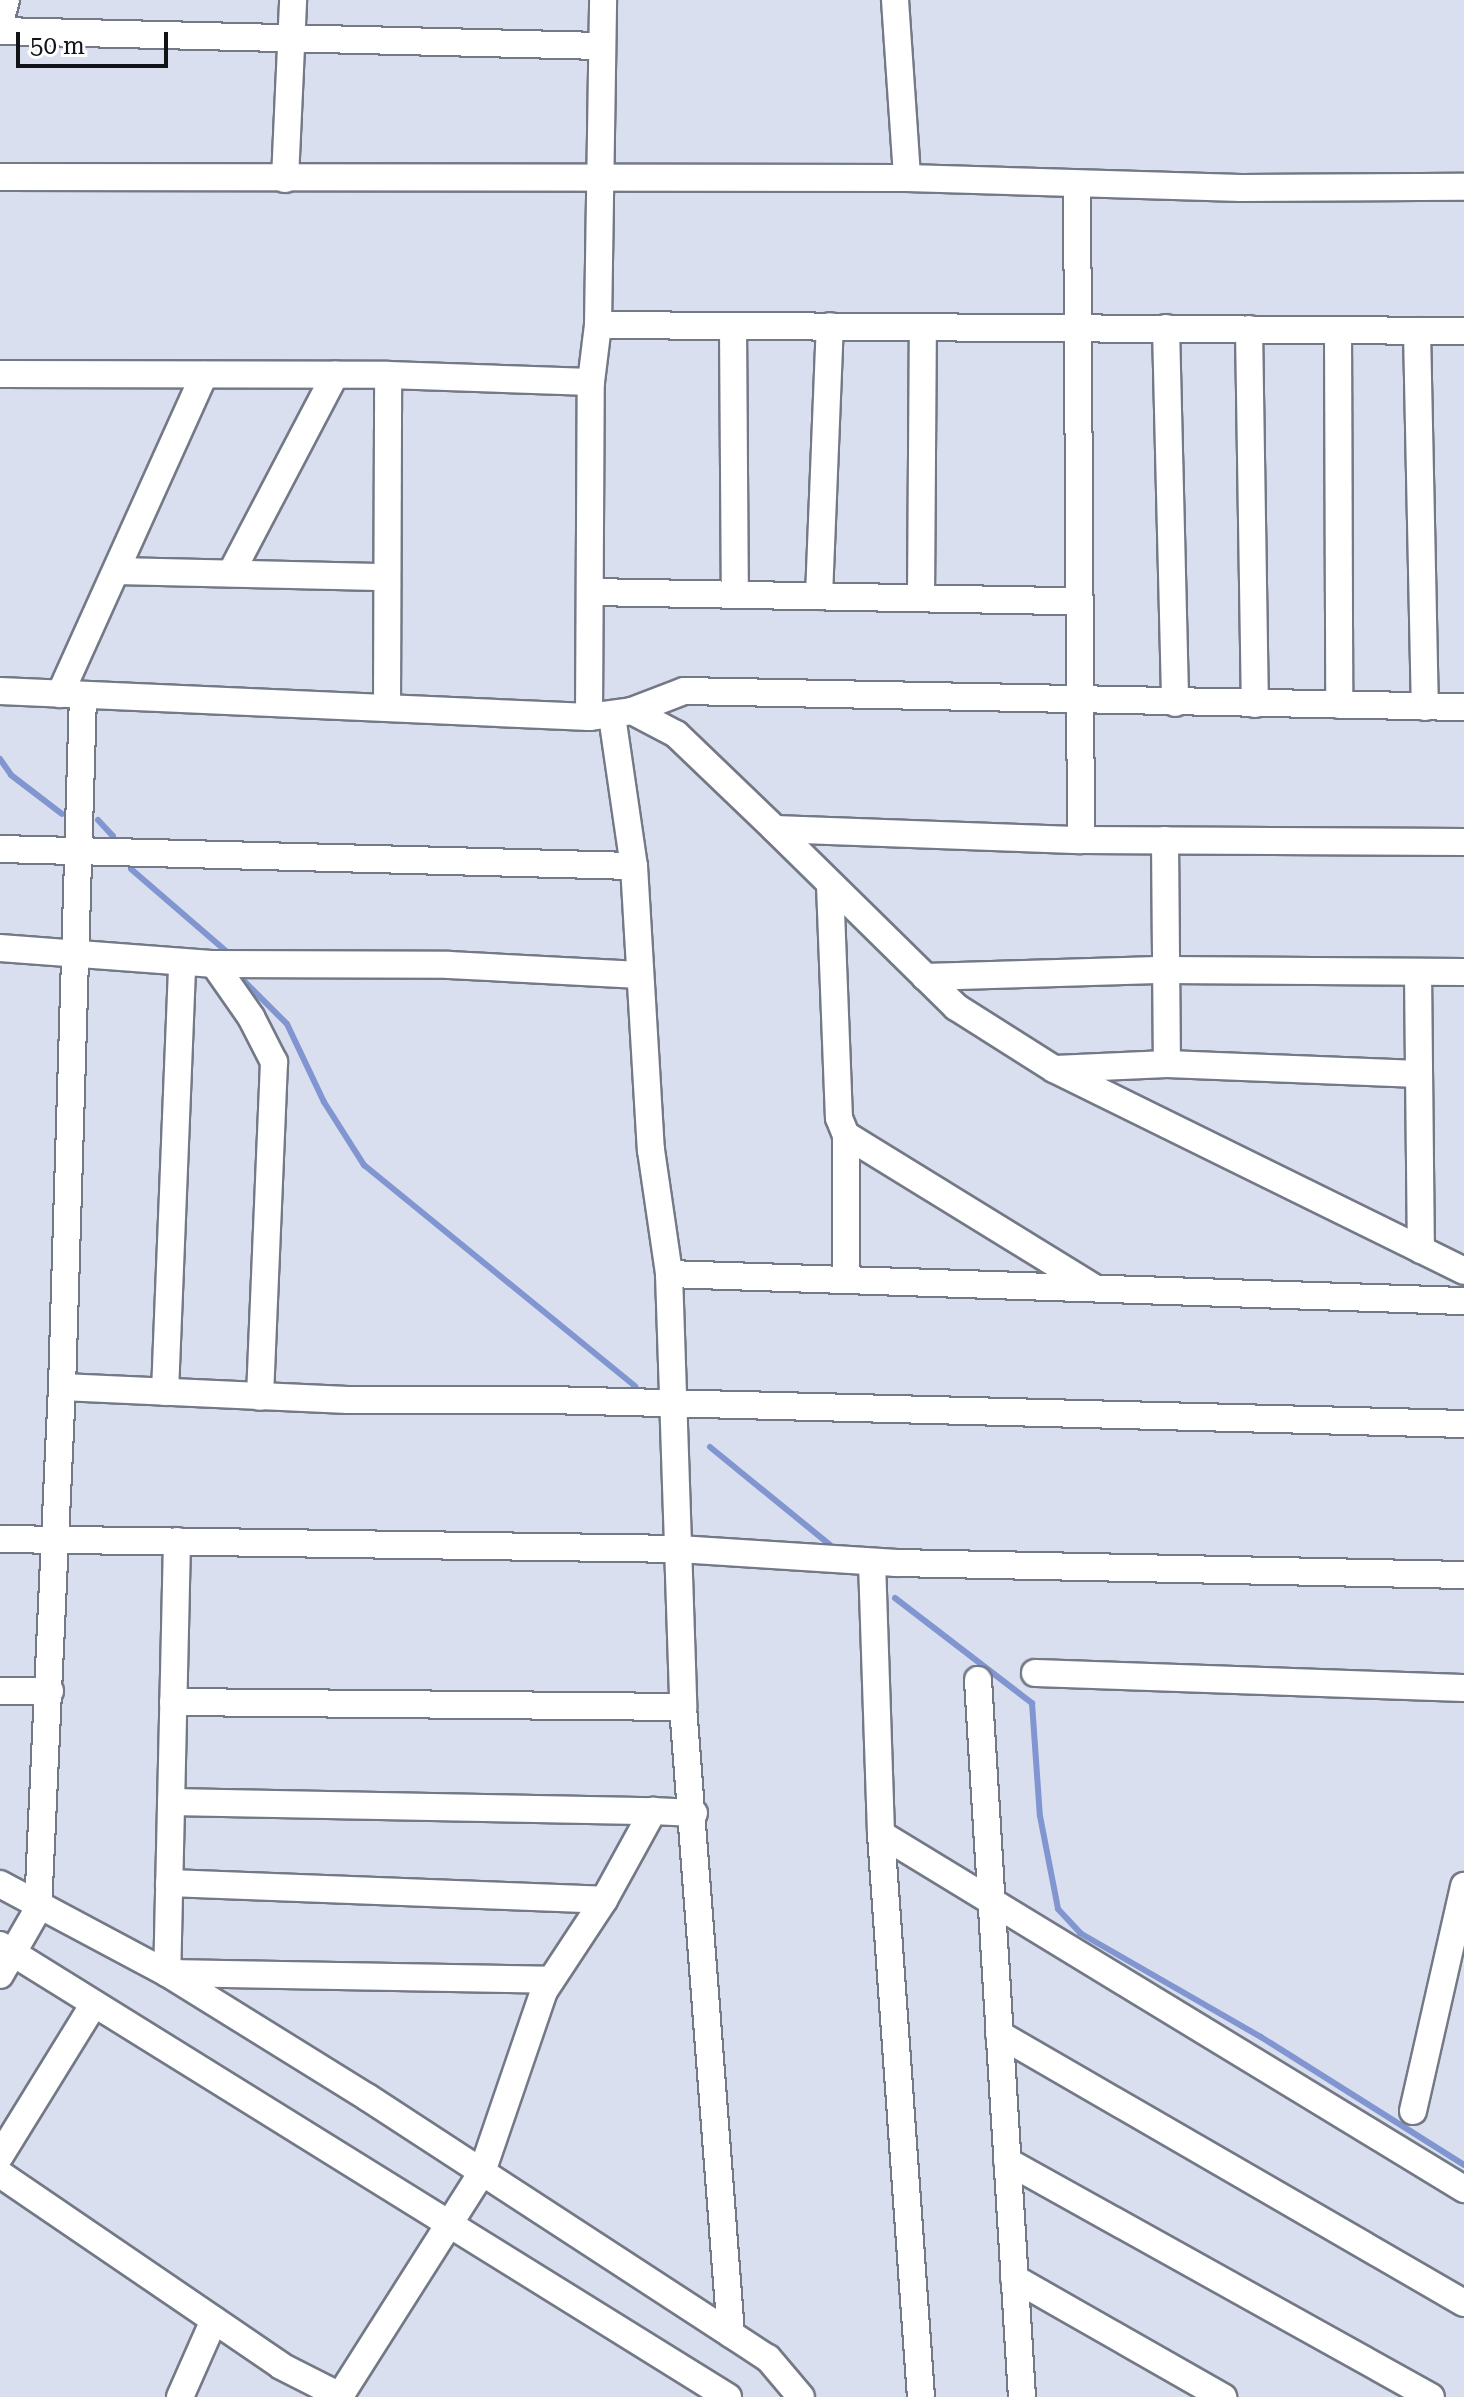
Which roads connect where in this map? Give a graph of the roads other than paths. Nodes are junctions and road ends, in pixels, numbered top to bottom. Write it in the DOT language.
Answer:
graph roads {
  1 [pos="6,0"];
  2 [pos="293,0"];
  3 [pos="603,0"];
  4 [pos="895,0"];
  5 [pos="0,22"];
  6 [pos="0,31"];
  7 [pos="293,41"];
  8 [pos="602,46"];
  9 [pos="0,177"];
  10 [pos="907,178"];
  11 [pos="285,179"];
  12 [pos="601,179"];
  13 [pos="1077,184"];
  14 [pos="1464,187"];
  15 [pos="598,325"];
  16 [pos="733,326"];
  17 [pos="830,326"];
  18 [pos="923,327"];
  19 [pos="1078,328"];
  20 [pos="1166,328"];
  21 [pos="1249,329"];
  22 [pos="1338,330"];
  23 [pos="1417,331"];
  24 [pos="1464,331"];
  25 [pos="0,374"];
  26 [pos="204,375"];
  27 [pos="335,375"];
  28 [pos="388,375"];
  29 [pos="591,382"];
  30 [pos="118,571"];
  31 [pos="231,573"];
  32 [pos="387,577"];
  33 [pos="591,592"];
  34 [pos="735,595"];
  35 [pos="819,596"];
  36 [pos="921,598"];
  37 [pos="1079,601"];
  38 [pos="0,691"];
  39 [pos="71,694"];
  40 [pos="1080,701"];
  41 [pos="1175,703"];
  42 [pos="1255,704"];
  43 [pos="1339,705"];
  44 [pos="1425,707"];
  45 [pos="1464,707"];
  46 [pos="387,708"];
  47 [pos="611,714"];
  48 [pos="775,829"];
  49 [pos="1081,840"];
  50 [pos="1165,840"];
  51 [pos="1464,842"];
  52 [pos="0,849"];
  53 [pos="76,854"];
  54 [pos="634,866"];
  55 [pos="830,885"];
  56 [pos="0,948"];
  57 [pos="77,952"];
  58 [pos="182,962"];
  59 [pos="214,964"];
  60 [pos="1166,970"];
  61 [pos="1418,972"];
  62 [pos="1464,972"];
  63 [pos="640,975"];
  64 [pos="925,977"];
  65 [pos="1167,1064"];
  66 [pos="1054,1069"];
  67 [pos="1419,1074"];
  68 [pos="846,1135"];
  69 [pos="1421,1250"];
  70 [pos="1464,1271"];
  71 [pos="669,1274"];
  72 [pos="846,1280"];
  73 [pos="1096,1289"];
  74 [pos="1464,1301"];
  75 [pos="62,1387"];
  76 [pos="165,1392"];
  77 [pos="260,1397"];
  78 [pos="670,1406"];
  79 [pos="1464,1424"];
  80 [pos="0,1539"];
  81 [pos="56,1539"];
  82 [pos="177,1541"];
  83 [pos="680,1549"];
  84 [pos="872,1562"];
  85 [pos="1464,1575"];
  86 [pos="1035,1673"];
  87 [pos="978,1680"];
  88 [pos="1464,1688"];
  89 [pos="0,1691"];
  90 [pos="50,1691"];
  91 [pos="173,1702"];
  92 [pos="683,1707"];
  93 [pos="171,1802"];
  94 [pos="653,1811"];
  95 [pos="694,1813"];
  96 [pos="881,1834"];
  97 [pos="169,1883"];
  98 [pos="0,1884"];
  99 [pos="1464,1886"];
  100 [pos="604,1900"];
  101 [pos="992,1904"];
  102 [pos="38,1909"];
  103 [pos="4,1958"];
  104 [pos="167,1973"];
  105 [pos="551,1980"];
  106 [pos="94,2004"];
  107 [pos="999,2034"];
  108 [pos="1413,2111"];
  109 [pos="0,2156"];
  110 [pos="1007,2161"];
  111 [pos="482,2172"];
  112 [pos="0,2174"];
  113 [pos="1464,2189"];
  114 [pos="449,2225"];
  115 [pos="1014,2278"];
  116 [pos="1464,2303"];
  117 [pos="214,2320"];
  118 [pos="731,2334"];
  119 [pos="180,2397"];
  120 [pos="341,2397"];
  121 [pos="728,2397"];
  122 [pos="801,2397"];
  123 [pos="921,2397"];
  124 [pos="1022,2397"];
  125 [pos="1223,2397"];
  126 [pos="1431,2397"];
  1 -- 5 [label="street"];
  2 -- 7 [label="street"];
  3 -- 8 [label="street"];
  4 -- 10 [label="street"];
  6 -- 7 [label="street"];
  7 -- 8 [label="street"];
  7 -- 11 [label="street"];
  8 -- 12 [label="street"];
  9 -- 11 [label="street"];
  10 -- 12 [label="street"];
  10 -- 13 [label="street"];
  11 -- 12 [label="street"];
  12 -- 15 [label="street"];
  13 -- 14 [label="street"];
  13 -- 19 [label="street"];
  15 -- 16 [label="street"];
  15 -- 29 [label="street"];
  16 -- 17 [label="street"];
  16 -- 34 [label="street"];
  17 -- 18 [label="street"];
  17 -- 35 [label="street"];
  18 -- 19 [label="street"];
  18 -- 36 [label="street"];
  19 -- 20 [label="street"];
  19 -- 37 [label="street"];
  20 -- 21 [label="street"];
  20 -- 41 [label="street"];
  21 -- 22 [label="street"];
  21 -- 42 [label="street"];
  22 -- 23 [label="street"];
  22 -- 43 [label="street"];
  23 -- 24 [label="street"];
  23 -- 44 [label="street"];
  25 -- 26 [label="street"];
  26 -- 27 [label="street"];
  26 -- 30 [label="street"];
  27 -- 28 [label="street"];
  27 -- 31 [label="street"];
  28 -- 29 [label="street"];
  28 -- 32 [label="street"];
  29 -- 33 [label="street"];
  30 -- 31 [label="street"];
  30 -- 39 [label="street"];
  31 -- 32 [label="street"];
  32 -- 46 [label="street"];
  33 -- 34 [label="street"];
  33 -- 47 [label="street"];
  34 -- 35 [label="street"];
  35 -- 36 [label="street"];
  36 -- 37 [label="street"];
  37 -- 40 [label="street"];
  38 -- 39 [label="street"];
  39 -- 46 [label="street"];
  39 -- 53 [label="street"];
  40 -- 41 [label="street"];
  40 -- 47 [label="street"];
  40 -- 49 [label="street"];
  41 -- 42 [label="street"];
  42 -- 43 [label="street"];
  43 -- 44 [label="street"];
  44 -- 45 [label="street"];
  46 -- 47 [label="street"];
  47 -- 48 [label="street"];
  47 -- 54 [label="street"];
  48 -- 49 [label="street"];
  48 -- 55 [label="street"];
  49 -- 50 [label="street"];
  50 -- 51 [label="street"];
  50 -- 60 [label="street"];
  52 -- 53 [label="street"];
  53 -- 54 [label="street"];
  53 -- 57 [label="street"];
  54 -- 63 [label="street"];
  55 -- 64 [label="street"];
  55 -- 68 [label="street"];
  56 -- 57 [label="street"];
  57 -- 58 [label="street"];
  57 -- 75 [label="street"];
  58 -- 59 [label="street"];
  58 -- 76 [label="street"];
  59 -- 63 [label="street"];
  59 -- 77 [label="street"];
  60 -- 61 [label="street"];
  60 -- 64 [label="street"];
  60 -- 65 [label="street"];
  61 -- 62 [label="street"];
  61 -- 67 [label="street"];
  63 -- 71 [label="street"];
  64 -- 66 [label="street"];
  65 -- 66 [label="street"];
  65 -- 67 [label="street"];
  66 -- 69 [label="street"];
  67 -- 69 [label="street"];
  68 -- 72 [label="street"];
  68 -- 73 [label="street"];
  69 -- 70 [label="street"];
  71 -- 72 [label="street"];
  71 -- 78 [label="street"];
  72 -- 73 [label="street"];
  73 -- 74 [label="street"];
  75 -- 76 [label="street"];
  75 -- 81 [label="street"];
  76 -- 77 [label="street"];
  77 -- 78 [label="street"];
  78 -- 79 [label="street"];
  78 -- 83 [label="street"];
  80 -- 81 [label="street"];
  81 -- 82 [label="street"];
  81 -- 90 [label="street"];
  82 -- 83 [label="street"];
  82 -- 91 [label="street"];
  83 -- 84 [label="street"];
  83 -- 92 [label="street"];
  84 -- 85 [label="street"];
  84 -- 96 [label="street"];
  86 -- 88 [label="street"];
  87 -- 101 [label="street"];
  89 -- 90 [label="street"];
  90 -- 102 [label="street"];
  91 -- 92 [label="street"];
  91 -- 93 [label="street"];
  92 -- 95 [label="street"];
  93 -- 94 [label="street"];
  93 -- 97 [label="street"];
  94 -- 95 [label="street"];
  94 -- 100 [label="street"];
  95 -- 118 [label="street"];
  96 -- 101 [label="street"];
  96 -- 123 [label="street"];
  97 -- 100 [label="street"];
  97 -- 104 [label="street"];
  98 -- 102 [label="street"];
  99 -- 108 [label="street"];
  100 -- 105 [label="street"];
  101 -- 107 [label="street"];
  101 -- 113 [label="street"];
  102 -- 103 [label="street"];
  102 -- 104 [label="street"];
  103 -- 106 [label="street"];
  104 -- 105 [label="street"];
  104 -- 111 [label="street"];
  105 -- 111 [label="street"];
  106 -- 109 [label="street"];
  106 -- 114 [label="street"];
  107 -- 110 [label="street"];
  107 -- 116 [label="street"];
  110 -- 115 [label="street"];
  110 -- 126 [label="street"];
  111 -- 114 [label="street"];
  111 -- 118 [label="street"];
  112 -- 117 [label="street"];
  114 -- 120 [label="street"];
  114 -- 121 [label="street"];
  115 -- 124 [label="street"];
  115 -- 125 [label="street"];
  117 -- 119 [label="street"];
  117 -- 120 [label="street"];
  118 -- 122 [label="street"];
}
